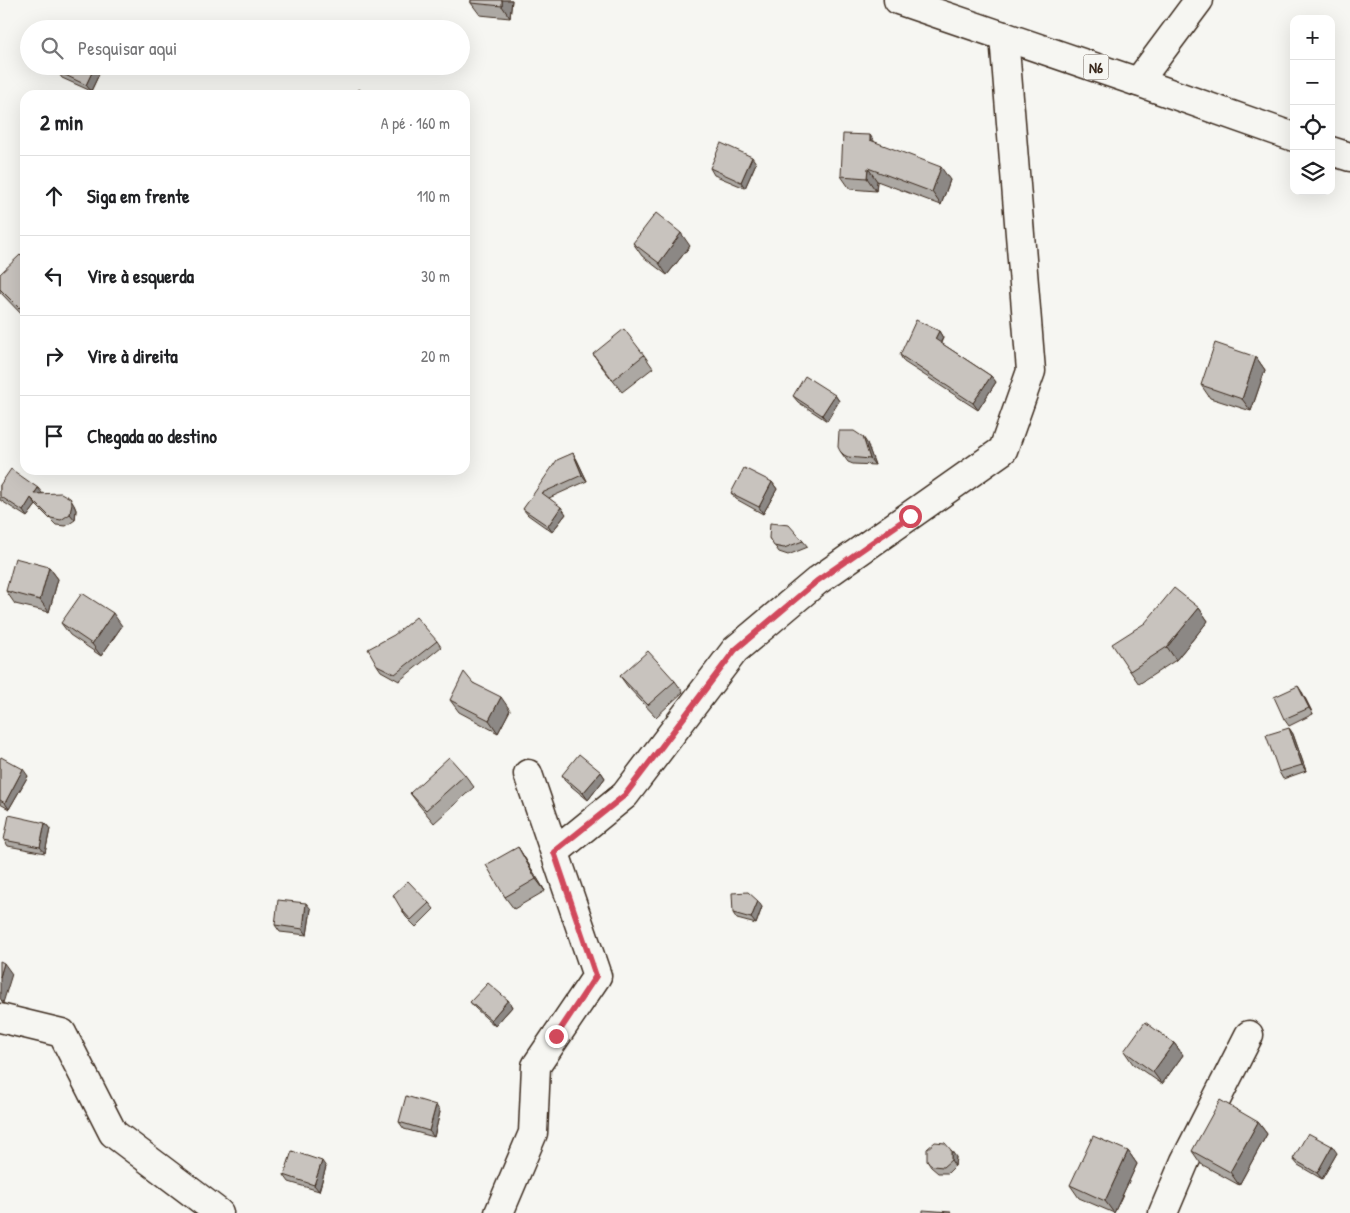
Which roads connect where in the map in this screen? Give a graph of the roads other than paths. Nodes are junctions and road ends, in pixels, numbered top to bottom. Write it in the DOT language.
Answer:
graph roads {
  1 [pos="898,0"];
  2 [pos="1199,0"];
  3 [pos="1004,36"];
  4 [pos="1138,82"];
  5 [pos="1290,136"];
  6 [pos="1335,151"];
  7 [pos="1350,157"];
  8 [pos="528,774"];
  9 [pos="554,852"];
  10 [pos="0,1018"];
  11 [pos="1249,1035"];
  12 [pos="219,1213"];
  13 [pos="499,1213"];
  14 [pos="1163,1213"];
  1 -- 3 [label="main road, N6"];
  2 -- 4 [label="main road"];
  3 -- 4 [label="main road, N6"];
  3 -- 9 [label="main road"];
  4 -- 5 [label="main road, N6"];
  6 -- 7 [label="main road"];
  8 -- 9 [label="main road"];
  9 -- 13 [label="main road"];
  10 -- 12 [label="main road"];
  11 -- 14 [label="main road"];
}
